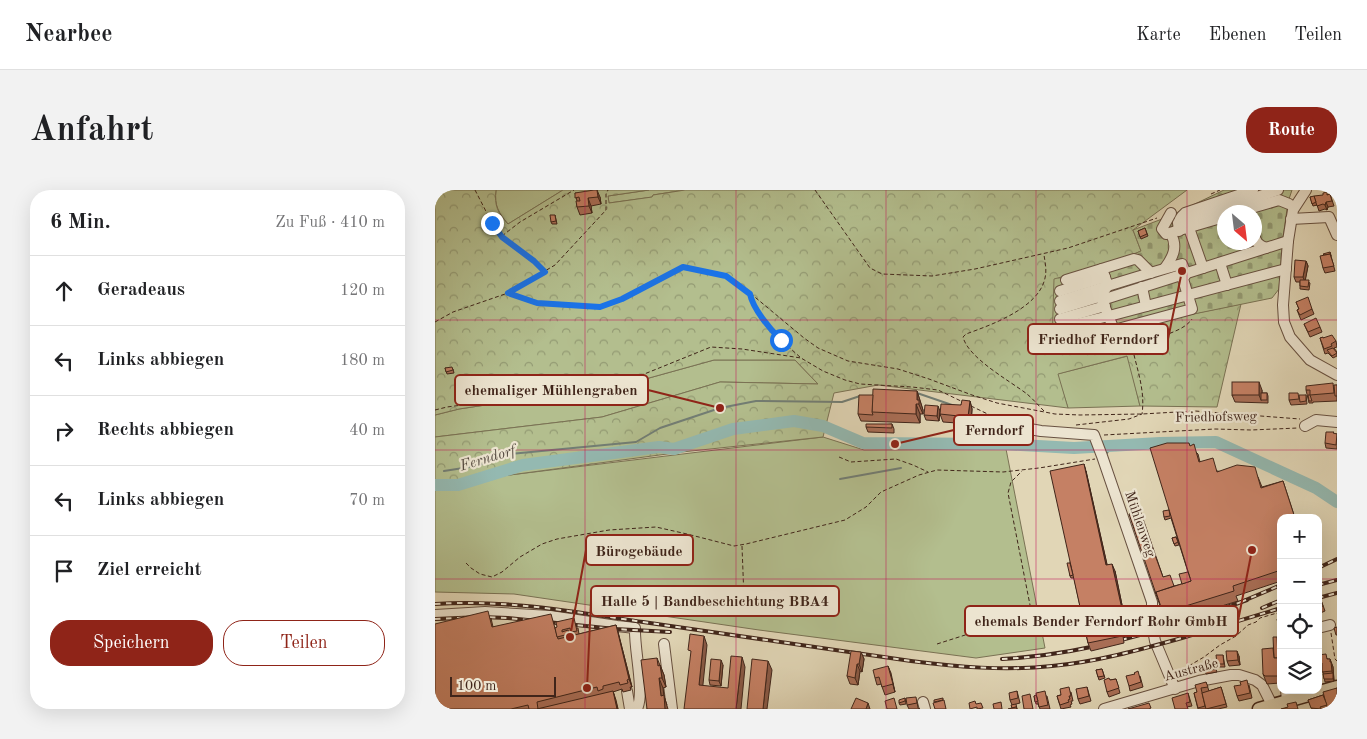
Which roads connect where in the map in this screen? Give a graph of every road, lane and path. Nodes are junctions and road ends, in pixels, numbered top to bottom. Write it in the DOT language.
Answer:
graph roads {
  1 [pos="475,190"];
  2 [pos="574,190"];
  3 [pos="605,190"];
  4 [pos="608,190"];
  5 [pos="815,190"];
  6 [pos="1253,190"];
  7 [pos="1278,190"];
  8 [pos="1306,190"];
  9 [pos="606,194"];
  10 [pos="1289,204"];
  11 [pos="1262,207"];
  12 [pos="1171,213"];
  13 [pos="1333,216"];
  14 [pos="1217,219"];
  15 [pos="1291,219"];
  16 [pos="1179,229"];
  17 [pos="1337,235"];
  18 [pos="502,237"];
  19 [pos="1288,241"];
  20 [pos="1262,246"];
  21 [pos="1266,248"];
  22 [pos="1044,254"];
  23 [pos="1219,263"];
  24 [pos="1165,268"];
  25 [pos="1203,268"];
  26 [pos="1286,269"];
  27 [pos="545,272"];
  28 [pos="1186,274"];
  29 [pos="1105,278"];
  30 [pos="1066,280"];
  31 [pos="1145,280"];
  32 [pos="1227,285"];
  33 [pos="1127,292"];
  34 [pos="508,293"];
  35 [pos="750,294"];
  36 [pos="1189,300"];
  37 [pos="1146,306"];
  38 [pos="1106,309"];
  39 [pos="1060,310"];
  40 [pos="1132,310"];
  41 [pos="1194,316"];
  42 [pos="435,322"];
  43 [pos="801,358"];
  44 [pos="1337,375"];
  45 [pos="435,410"];
  46 [pos="1045,412"];
  47 [pos="1142,414"];
  48 [pos="1316,420"];
  49 [pos="1337,422"];
  50 [pos="1072,425"];
  51 [pos="1305,426"];
  52 [pos="1024,428"];
  53 [pos="1094,435"];
  54 [pos="839,457"];
  55 [pos="1102,457"];
  56 [pos="1023,470"];
  57 [pos="929,472"];
  58 [pos="742,545"];
  59 [pos="466,563"];
  60 [pos="745,598"];
  61 [pos="1277,613"];
  62 [pos="435,615"];
  63 [pos="1330,625"];
  64 [pos="1322,627"];
  65 [pos="664,644"];
  66 [pos="937,644"];
  67 [pos="1337,661"];
  68 [pos="1169,674"];
  69 [pos="1337,687"];
  70 [pos="1175,688"];
  71 [pos="627,691"];
  72 [pos="1287,695"];
  73 [pos="1272,705"];
  74 [pos="630,709"];
  75 [pos="637,709"];
  76 [pos="672,709"];
  77 [pos="1104,709"];
  78 [pos="1259,709"];
  1 -- 18 [label="path"];
  2 -- 18 [label="path"];
  3 -- 9 [label="path"];
  4 -- 9 [label="path"];
  5 -- 22 [label="path"];
  6 -- 16 [label="street"];
  7 -- 16 [label="street"];
  8 -- 15 [label="street"];
  9 -- 27 [label="path"];
  10 -- 11 [label="street"];
  12 -- 16 [label="street"];
  12 -- 22 [label="path"];
  13 -- 15 [label="street"];
  13 -- 17 [label="street"];
  14 -- 16 [label="street"];
  15 -- 19 [label="street"];
  16 -- 24 [label="street"];
  16 -- 25 [label="street"];
  18 -- 27 [label="path"];
  19 -- 21 [label="street"];
  19 -- 26 [label="street"];
  20 -- 21 [label="street"];
  21 -- 23 [label="street"];
  22 -- 46 [label="path"];
  23 -- 25 [label="street"];
  23 -- 32 [label="street"];
  24 -- 28 [label="street"];
  24 -- 31 [label="street"];
  25 -- 28 [label="street"];
  26 -- 32 [label="street"];
  26 -- 44 [label="street"];
  27 -- 34 [label="path"];
  28 -- 31 [label="street"];
  28 -- 36 [label="street"];
  29 -- 30 [label="street"];
  29 -- 31 [label="street"];
  29 -- 31 [label="street"];
  29 -- 38 [label="street"];
  29 -- 39 [label="street"];
  31 -- 33 [label="street"];
  31 -- 37 [label="street"];
  32 -- 36 [label="street"];
  33 -- 38 [label="street"];
  33 -- 40 [label="street"];
  34 -- 35 [label="path"];
  34 -- 42 [label="path"];
  35 -- 43 [label="path"];
  35 -- 46 [label="path"];
  36 -- 37 [label="street"];
  36 -- 38 [label="street"];
  37 -- 40 [label="street"];
  38 -- 39 [label="street"];
  38 -- 39 [label="street"];
  38 -- 40 [label="street"];
  41 -- 47 [label="path"];
  43 -- 45 [label="path"];
  43 -- 52 [label="path"];
  46 -- 47 [label="path"];
  47 -- 48 [label="path"];
  47 -- 50 [label="path"];
  48 -- 49 [label="street"];
  48 -- 51 [label="street"];
  51 -- 53 [label="path, Friedhofsweg"];
  52 -- 53 [label="street"];
  53 -- 55 [label="street, Mühlenweg"];
  54 -- 57 [label="path"];
  55 -- 56 [label="path"];
  55 -- 68 [label="street, Mühlenweg"];
  56 -- 57 [label="path"];
  56 -- 66 [label="path"];
  57 -- 58 [label="path"];
  58 -- 59 [label="path"];
  58 -- 60 [label="path"];
  61 -- 68 [label="path"];
  62 -- 75 [label="street"];
  63 -- 64 [label="street"];
  63 -- 67 [label="path"];
  65 -- 76 [label="street"];
  68 -- 70 [label="street, Mühlenweg"];
  69 -- 72 [label="main road"];
  70 -- 73 [label="street, Austraße"];
  70 -- 77 [label="street, Austraße"];
  71 -- 74 [label="street"];
  72 -- 73 [label="main road"];
  73 -- 78 [label="main road"];
}
